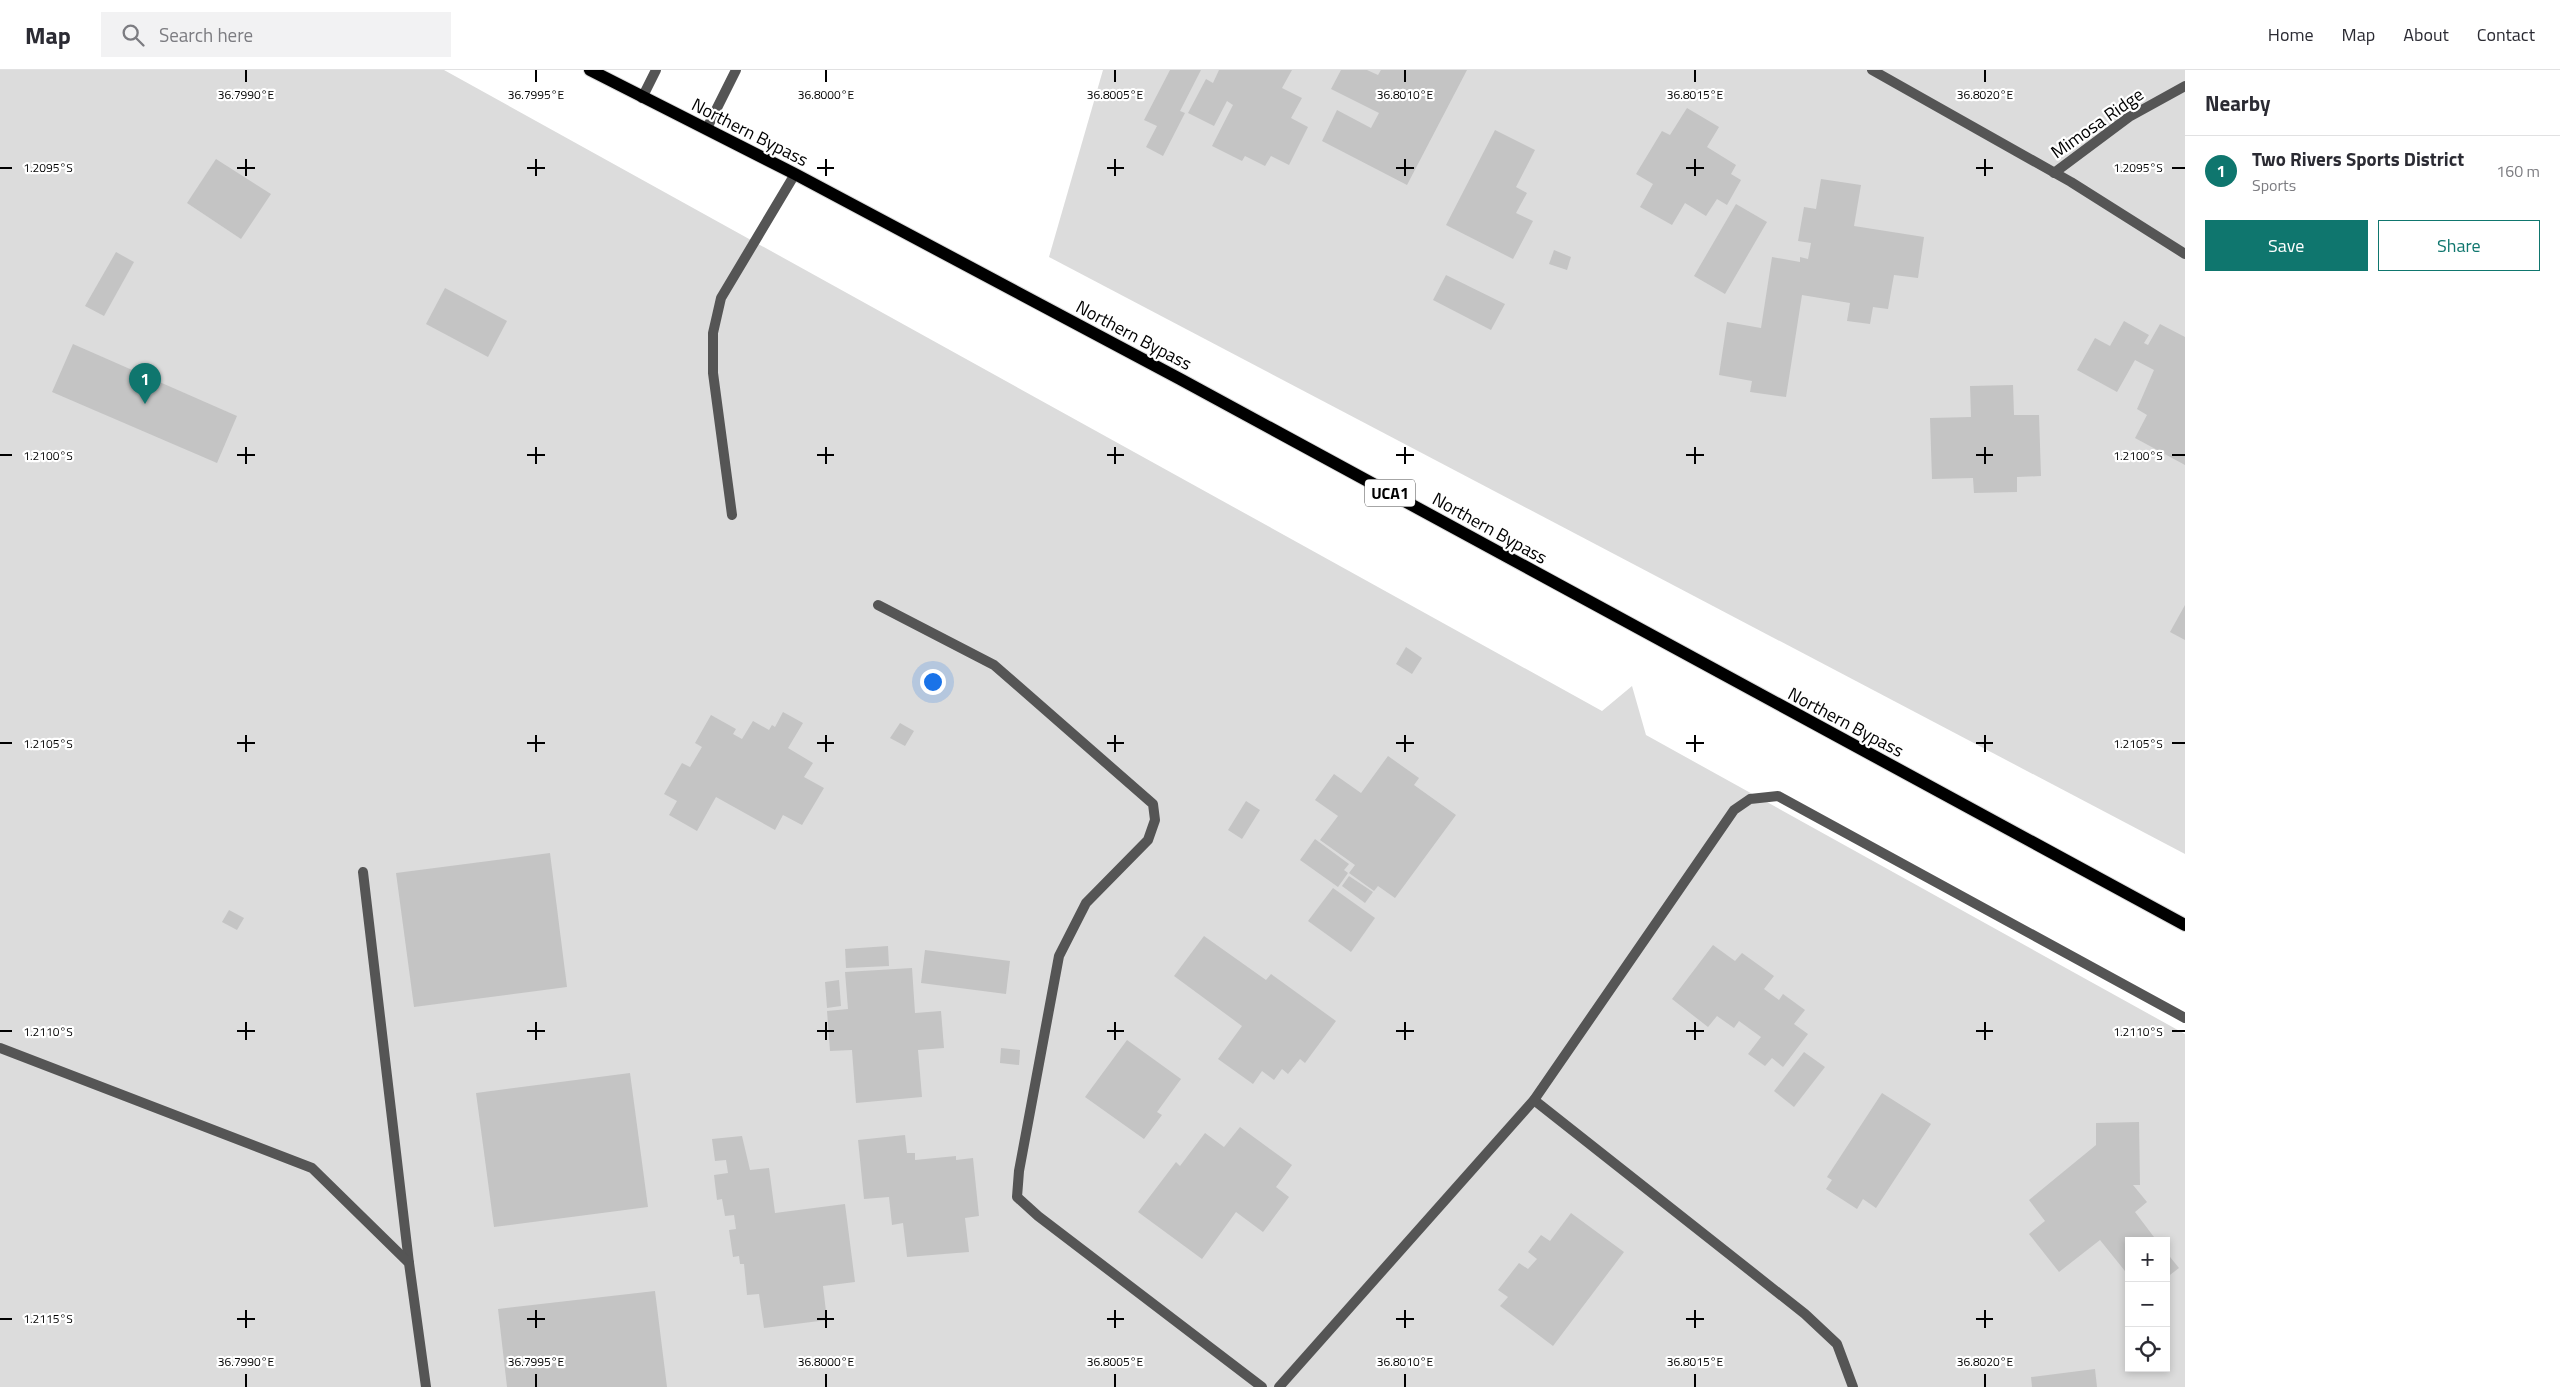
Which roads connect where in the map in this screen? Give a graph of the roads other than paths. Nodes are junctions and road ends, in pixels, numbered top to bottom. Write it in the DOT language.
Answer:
graph roads {
  1 [pos="656,70"];
  2 [pos="736,70"];
  3 [pos="1872,70"];
  4 [pos="598,72"];
  5 [pos="2185,86"];
  6 [pos="642,98"];
  7 [pos="707,128"];
  8 [pos="2054,173"];
  9 [pos="795,174"];
  10 [pos="2185,254"];
  11 [pos="732,515"];
  12 [pos="878,605"];
  13 [pos="363,872"];
  14 [pos="2185,926"];
  15 [pos="2185,1018"];
  16 [pos="0,1048"];
  17 [pos="1534,1100"];
  18 [pos="409,1263"];
  19 [pos="426,1387"];
  20 [pos="1262,1387"];
  21 [pos="1280,1387"];
  22 [pos="1853,1387"];
  1 -- 6 [label="street"];
  2 -- 7 [label="street"];
  3 -- 8 [label="street, Mimosa Ridge"];
  4 -- 6 [label="main road, Northern Bypass / UCA1"];
  5 -- 8 [label="street, Mimosa Ridge"];
  6 -- 7 [label="main road, Northern Bypass / UCA1"];
  7 -- 9 [label="main road, Northern Bypass / UCA1"];
  8 -- 10 [label="street, Mimosa Ridge"];
  9 -- 11 [label="street"];
  9 -- 14 [label="main road, Northern Bypass / UCA1"];
  12 -- 20 [label="street"];
  13 -- 18 [label="street"];
  15 -- 17 [label="street"];
  16 -- 18 [label="street"];
  17 -- 21 [label="street"];
  17 -- 22 [label="street"];
  18 -- 19 [label="street"];
}
